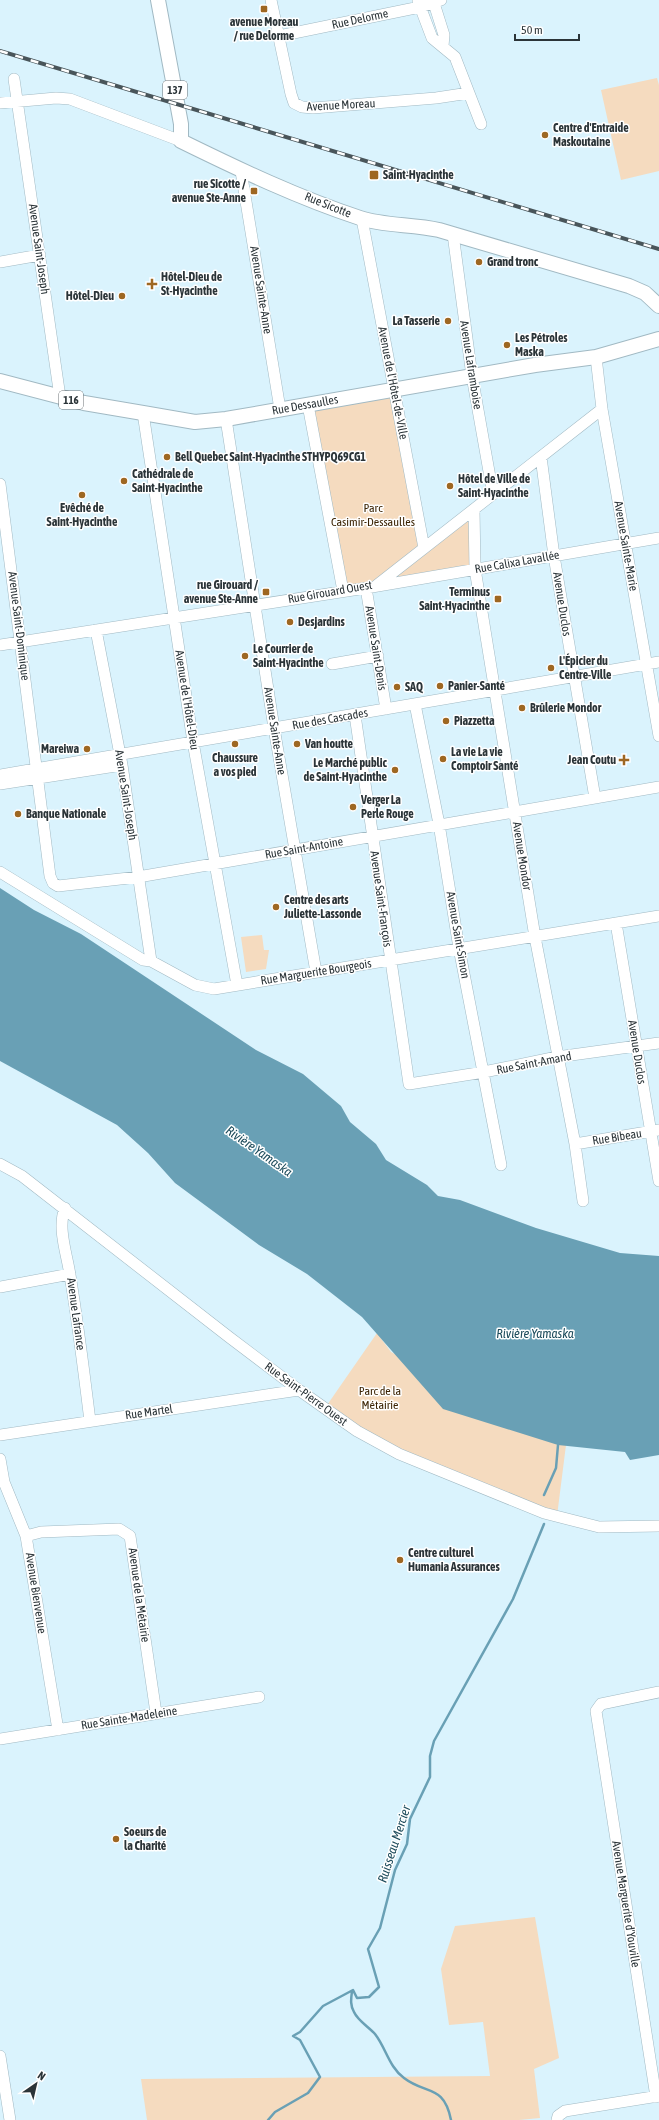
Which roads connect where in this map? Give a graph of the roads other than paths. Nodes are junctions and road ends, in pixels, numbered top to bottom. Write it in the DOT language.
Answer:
graph roads {
  1 [pos="158,0"];
  2 [pos="271,0"];
  3 [pos="436,1"];
  4 [pos="419,3"];
  5 [pos="279,36"];
  6 [pos="443,46"];
  7 [pos="14,79"];
  8 [pos="469,93"];
  9 [pos="17,101"];
  10 [pos="0,103"];
  11 [pos="481,124"];
  12 [pos="181,141"];
  13 [pos="241,171"];
  14 [pos="362,219"];
  15 [pos="453,234"];
  16 [pos="40,255"];
  17 [pos="0,262"];
  18 [pos="659,306"];
  19 [pos="659,339"];
  20 [pos="659,349"];
  21 [pos="611,354"];
  22 [pos="596,357"];
  23 [pos="472,376"];
  24 [pos="0,381"];
  25 [pos="394,390"];
  26 [pos="60,397"];
  27 [pos="308,404"];
  28 [pos="280,409"];
  29 [pos="602,409"];
  30 [pos="143,413"];
  31 [pos="226,419"];
  32 [pos="541,457"];
  33 [pos="0,484"];
  34 [pos="493,494"];
  35 [pos="474,509"];
  36 [pos="3,526"];
  37 [pos="659,538"];
  38 [pos="625,544"];
  39 [pos="424,548"];
  40 [pos="554,556"];
  41 [pos="475,569"];
  42 [pos="371,587"];
  43 [pos="343,591"];
  44 [pos="255,605"];
  45 [pos="174,618"];
  46 [pos="96,630"];
  47 [pos="21,642"];
  48 [pos="0,645"];
  49 [pos="378,656"];
  50 [pos="659,662"];
  51 [pos="332,664"];
  52 [pos="646,664"];
  53 [pos="574,677"];
  54 [pos="495,690"];
  55 [pos="415,704"];
  56 [pos="386,709"];
  57 [pos="355,714"];
  58 [pos="274,728"];
  59 [pos="659,736"];
  60 [pos="193,742"];
  61 [pos="121,760"];
  62 [pos="37,774"];
  63 [pos="0,775"];
  64 [pos="0,784"];
  65 [pos="659,787"];
  66 [pos="595,798"];
  67 [pos="515,812"];
  68 [pos="439,824"];
  69 [pos="372,836"];
  70 [pos="295,850"];
  71 [pos="216,864"];
  72 [pos="0,872"];
  73 [pos="138,877"];
  74 [pos="659,916"];
  75 [pos="616,923"];
  76 [pos="535,937"];
  77 [pos="459,948"];
  78 [pos="151,961"];
  79 [pos="390,961"];
  80 [pos="316,972"];
  81 [pos="237,985"];
  82 [pos="659,1043"];
  83 [pos="636,1046"];
  84 [pos="557,1057"];
  85 [pos="484,1072"];
  86 [pos="409,1084"];
  87 [pos="655,1131"];
  88 [pos="575,1144"];
  89 [pos="0,1164"];
  90 [pos="501,1165"];
  91 [pos="659,1181"];
  92 [pos="583,1202"];
  93 [pos="65,1208"];
  94 [pos="70,1274"];
  95 [pos="0,1287"];
  96 [pos="299,1390"];
  97 [pos="90,1421"];
  98 [pos="0,1435"];
  99 [pos="0,1459"];
  100 [pos="659,1526"];
  101 [pos="26,1536"];
  102 [pos="659,1692"];
  103 [pos="259,1697"];
  104 [pos="156,1713"];
  105 [pos="58,1730"];
  106 [pos="0,1739"];
  107 [pos="0,2056"];
  108 [pos="657,2096"];
  109 [pos="558,2118"];
  110 [pos="10,2120"];
  1 -- 12 [label="main road, 137"];
  2 -- 5 [label="street, Avenue Moreau"];
  3 -- 4 [label="street, Rue Delorme"];
  3 -- 6 [label="street"];
  4 -- 5 [label="street, Rue Delorme"];
  4 -- 6 [label="street"];
  5 -- 8 [label="street, Avenue Moreau"];
  6 -- 8 [label="street"];
  7 -- 9 [label="street, Avenue Saint-Joseph"];
  8 -- 11 [label="street"];
  9 -- 10 [label="street, Rue Sicotte"];
  9 -- 12 [label="street, Rue Sicotte"];
  9 -- 16 [label="street, Avenue Saint-Joseph"];
  12 -- 13 [label="main road, Rue Sicotte"];
  13 -- 14 [label="main road, Rue Sicotte"];
  13 -- 28 [label="street, Avenue Sainte-Anne"];
  14 -- 15 [label="main road, Rue Sicotte"];
  14 -- 25 [label="street, Avenue de l'Hôtel-de-Ville"];
  15 -- 18 [label="main road, Rue Sicotte"];
  15 -- 23 [label="street, Avenue Laframboise"];
  16 -- 17 [label="street"];
  16 -- 26 [label="street, Avenue Saint-Joseph"];
  19 -- 21 [label="main road, Rue Dessaulles"];
  20 -- 21 [label="main road, Rue Dessaulles"];
  21 -- 22 [label="main road, Rue Dessaulles"];
  22 -- 23 [label="main road, Rue Dessaulles"];
  22 -- 29 [label="street, Avenue Sainte-Marie"];
  23 -- 25 [label="main road, Rue Dessaulles"];
  23 -- 34 [label="street, Avenue Laframboise"];
  24 -- 26 [label="main road, Rue Dessaulles / 116"];
  25 -- 27 [label="main road, Rue Dessaulles"];
  25 -- 39 [label="street, Avenue de l'Hôtel-de-Ville"];
  26 -- 30 [label="main road, Rue Dessaulles / 116"];
  27 -- 28 [label="main road, Rue Dessaulles"];
  27 -- 43 [label="street"];
  28 -- 31 [label="main road, Rue Dessaulles / 116"];
  29 -- 32 [label="street, Rue Girouard Ouest"];
  29 -- 38 [label="street, Avenue Sainte-Marie"];
  30 -- 31 [label="main road, Rue Dessaulles / 116"];
  30 -- 45 [label="street, Avenue de l'Hôtel-Dieu"];
  31 -- 44 [label="street, Avenue Sainte-Anne"];
  32 -- 34 [label="street, Rue Girouard Ouest"];
  32 -- 40 [label="street, Avenue Duclos"];
  33 -- 36 [label="street, Avenue Saint-Dominique"];
  34 -- 35 [label="street, Rue Girouard Ouest"];
  35 -- 39 [label="street, Rue Girouard Ouest"];
  35 -- 41 [label="street, Avenue Mondor"];
  36 -- 47 [label="street, Avenue Saint-Dominique"];
  37 -- 38 [label="street, Rue Calixa Lavallée"];
  38 -- 40 [label="street, Rue Calixa Lavallée"];
  38 -- 52 [label="street, Avenue Sainte-Marie"];
  39 -- 42 [label="street, Rue Girouard Ouest"];
  40 -- 41 [label="street, Rue Calixa Lavallée"];
  40 -- 53 [label="street, Avenue Duclos"];
  41 -- 42 [label="street, Rue Calixa Lavallée"];
  41 -- 54 [label="street, Avenue Mondor"];
  42 -- 43 [label="street, Rue Girouard Ouest"];
  42 -- 49 [label="street, Avenue Saint-Denis"];
  43 -- 44 [label="street, Rue Girouard Ouest"];
  44 -- 45 [label="street, Rue Girouard Ouest"];
  44 -- 58 [label="street, Avenue Sainte-Anne"];
  45 -- 46 [label="street, Rue Girouard Ouest"];
  45 -- 60 [label="street, Avenue de l'Hôtel-Dieu"];
  46 -- 47 [label="street, Rue Girouard Ouest"];
  46 -- 61 [label="street, Avenue Saint-Joseph"];
  47 -- 48 [label="street, Rue Girouard Ouest"];
  47 -- 62 [label="street, Avenue Saint-Dominique"];
  49 -- 51 [label="street"];
  49 -- 56 [label="street, Avenue Saint-Denis"];
  50 -- 52 [label="street, Rue des Cascades"];
  52 -- 53 [label="street, Rue des Cascades"];
  52 -- 59 [label="street, Avenue Sainte-Marie"];
  53 -- 54 [label="street, Rue des Cascades"];
  53 -- 66 [label="street, Avenue Duclos"];
  54 -- 55 [label="street, Rue des Cascades"];
  54 -- 67 [label="street, Avenue Mondor"];
  55 -- 56 [label="street, Rue des Cascades"];
  55 -- 68 [label="street, Avenue Saint-Simon"];
  56 -- 57 [label="street, Rue des Cascades"];
  57 -- 58 [label="street, Rue des Cascades"];
  57 -- 69 [label="street, Avenue Saint-François"];
  58 -- 60 [label="street, Rue des Cascades"];
  58 -- 70 [label="street, Avenue Sainte-Anne"];
  60 -- 61 [label="street, Rue des Cascades"];
  60 -- 71 [label="street, Avenue de l'Hôtel-Dieu"];
  61 -- 62 [label="street, Rue des Cascades"];
  61 -- 62 [label="street, Rue des Cascades"];
  61 -- 73 [label="street, Avenue Saint-Joseph"];
  62 -- 63 [label="street, Rue des Cascades"];
  62 -- 64 [label="street, Rue des Cascades"];
  62 -- 73 [label="street, Rue Saint-Antoine"];
  65 -- 66 [label="street, Rue Saint-Antoine"];
  66 -- 67 [label="street, Rue Saint-Antoine"];
  67 -- 68 [label="street, Rue Saint-Antoine"];
  67 -- 76 [label="street, Avenue Mondor"];
  68 -- 69 [label="street, Rue Saint-Antoine"];
  68 -- 77 [label="street, Avenue Saint-Simon"];
  69 -- 70 [label="street, Rue Saint-Antoine"];
  69 -- 79 [label="street, Avenue Saint-François"];
  70 -- 71 [label="street, Rue Saint-Antoine"];
  70 -- 80 [label="street, Avenue Sainte-Anne"];
  71 -- 73 [label="street, Rue Saint-Antoine"];
  71 -- 81 [label="street, Avenue de l'Hôtel-Dieu"];
  72 -- 78 [label="street, Rue Marguerite Bourgeois"];
  73 -- 78 [label="street, Avenue Saint-Joseph"];
  74 -- 75 [label="street, Rue Marguerite Bourgeois"];
  75 -- 76 [label="street, Rue Marguerite Bourgeois"];
  75 -- 83 [label="street, Avenue Duclos"];
  76 -- 77 [label="street, Rue Marguerite Bourgeois"];
  76 -- 84 [label="street, Avenue Mondor"];
  77 -- 79 [label="street, Rue Marguerite Bourgeois"];
  77 -- 85 [label="street, Avenue Saint-Simon"];
  78 -- 81 [label="street, Rue Marguerite Bourgeois"];
  79 -- 80 [label="street, Rue Marguerite Bourgeois"];
  79 -- 86 [label="street, Avenue Saint-François"];
  80 -- 81 [label="street, Rue Marguerite Bourgeois"];
  82 -- 83 [label="street, Rue Saint-Amand"];
  83 -- 84 [label="street, Rue Saint-Amand"];
  83 -- 87 [label="street, Avenue Duclos"];
  84 -- 85 [label="street, Rue Saint-Amand"];
  84 -- 88 [label="street, Avenue Mondor"];
  85 -- 86 [label="street, Rue Saint-Amand"];
  85 -- 90 [label="street, Avenue Saint-Simon"];
  87 -- 88 [label="street, Rue Bibeau"];
  87 -- 91 [label="street, Avenue Duclos"];
  88 -- 92 [label="street, Avenue Mondor"];
  89 -- 93 [label="street, Rue Saint-Pierre Ouest"];
  93 -- 94 [label="street, Avenue Lafrance"];
  93 -- 96 [label="street, Rue Saint-Pierre Ouest"];
  94 -- 95 [label="street"];
  94 -- 97 [label="street, Avenue Lafrance"];
  96 -- 97 [label="street, Rue Martel"];
  96 -- 100 [label="street, Rue Saint-Pierre Ouest"];
  97 -- 98 [label="street, Rue Martel"];
  99 -- 101 [label="street, Avenue Bienvenue"];
  101 -- 104 [label="street, Avenue de la Métairie"];
  101 -- 105 [label="street, Avenue Bienvenue"];
  102 -- 108 [label="street, Avenue Marguerite d'Youville"];
  103 -- 104 [label="street, Rue Sainte-Madeleine"];
  104 -- 105 [label="street, Rue Sainte-Madeleine"];
  105 -- 106 [label="street, Rue Sainte-Madeleine"];
  107 -- 110 [label="street"];
  108 -- 109 [label="street"];
}
